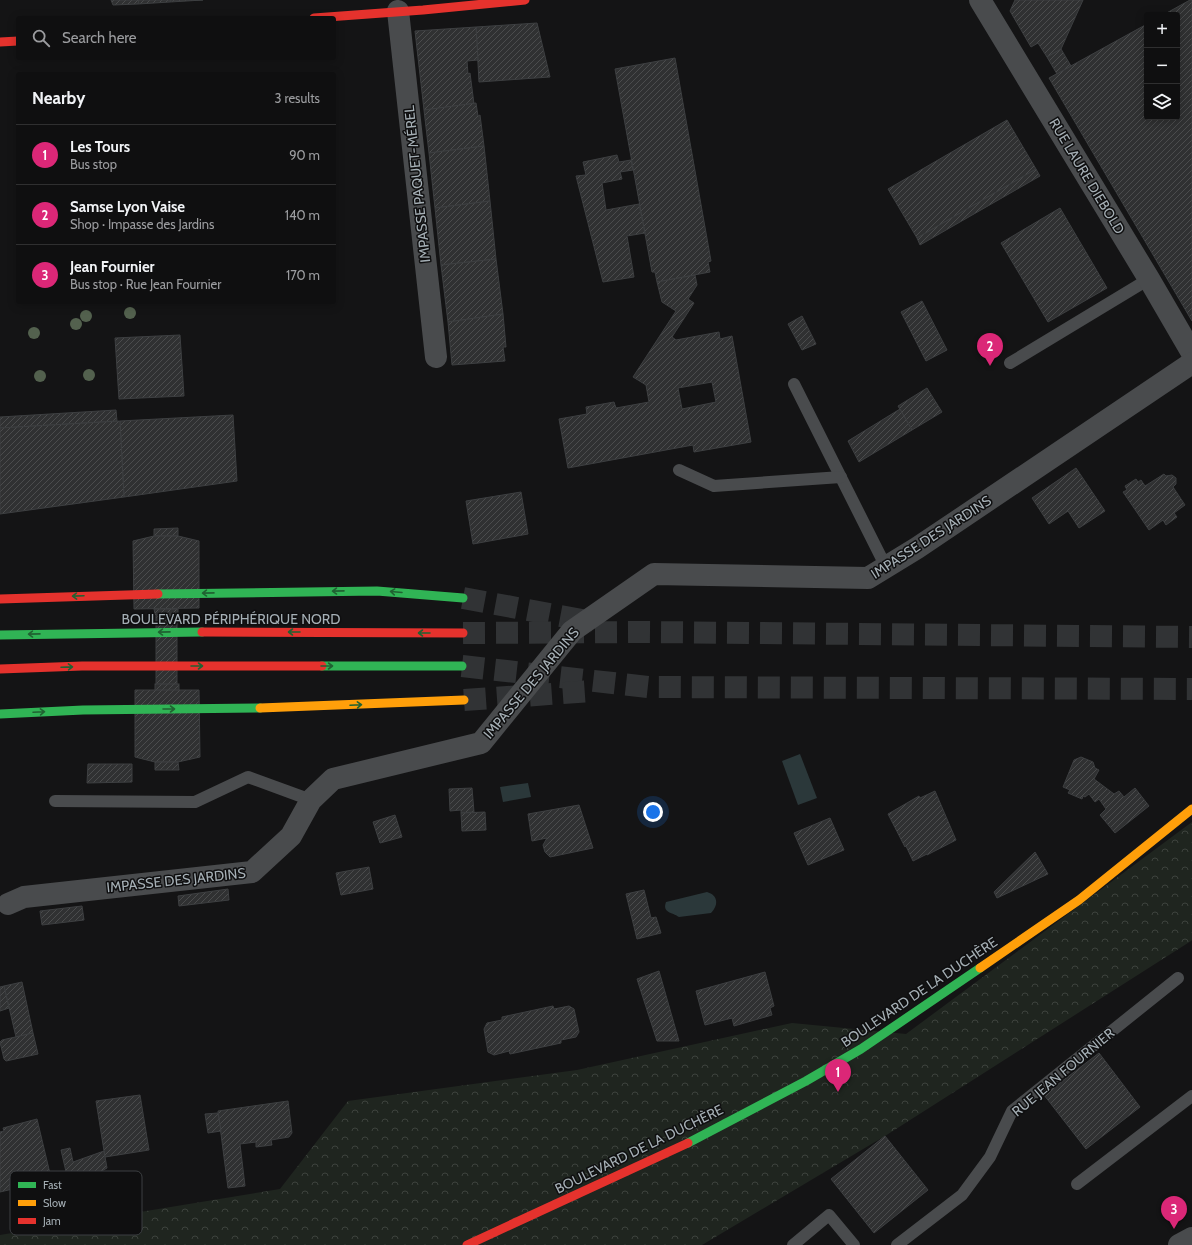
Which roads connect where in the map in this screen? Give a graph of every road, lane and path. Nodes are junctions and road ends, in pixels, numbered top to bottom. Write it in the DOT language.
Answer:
graph roads {
  1 [pos="525,0"];
  2 [pos="980,0"];
  3 [pos="398,11"];
  4 [pos="336,16"];
  5 [pos="16,41"];
  6 [pos="0,42"];
  7 [pos="1149,279"];
  8 [pos="1192,352"];
  9 [pos="436,357"];
  10 [pos="1010,363"];
  11 [pos="1192,363"];
  12 [pos="794,384"];
  13 [pos="679,470"];
  14 [pos="841,477"];
  15 [pos="886,567"];
  16 [pos="463,598"];
  17 [pos="0,599"];
  18 [pos="463,633"];
  19 [pos="0,635"];
  20 [pos="462,666"];
  21 [pos="0,670"];
  22 [pos="464,700"];
  23 [pos="0,714"];
  24 [pos="311,800"];
  25 [pos="55,801"];
  26 [pos="1192,809"];
  27 [pos="8,904"];
  28 [pos="1178,978"];
  29 [pos="1192,1096"];
  30 [pos="1077,1184"];
  31 [pos="1192,1238"];
  32 [pos="467,1245"];
  33 [pos="793,1245"];
  34 [pos="854,1245"];
  35 [pos="897,1245"];
  36 [pos="1179,1245"];
  1 -- 3 [label="main road"];
  2 -- 7 [label="street, RUE LAURE DIEBOLD"];
  3 -- 4 [label="main road"];
  3 -- 9 [label="street, IMPASSE PAQUET-MÉREL"];
  5 -- 6 [label="main road"];
  7 -- 8 [label="street, RUE LAURE DIEBOLD"];
  7 -- 10 [label="lane"];
  11 -- 15 [label="street, IMPASSE DES JARDINS"];
  12 -- 14 [label="lane"];
  13 -- 14 [label="lane"];
  14 -- 15 [label="lane"];
  15 -- 24 [label="street, IMPASSE DES JARDINS"];
  16 -- 17 [label="main road, one-way"];
  18 -- 19 [label="main road, BOULEVARD PÉRIPHÉRIQUE NORD, one-way"];
  21 -- 20 [label="main road, one-way"];
  23 -- 22 [label="main road, one-way"];
  24 -- 25 [label="lane"];
  24 -- 27 [label="street, IMPASSE DES JARDINS"];
  26 -- 32 [label="main road, BOULEVARD DE LA DUCHÈRE"];
  28 -- 35 [label="lane, RUE JEAN FOURNIER"];
  29 -- 30 [label="lane"];
  31 -- 36 [label="street"];
  33 -- 34 [label="lane"];
}
